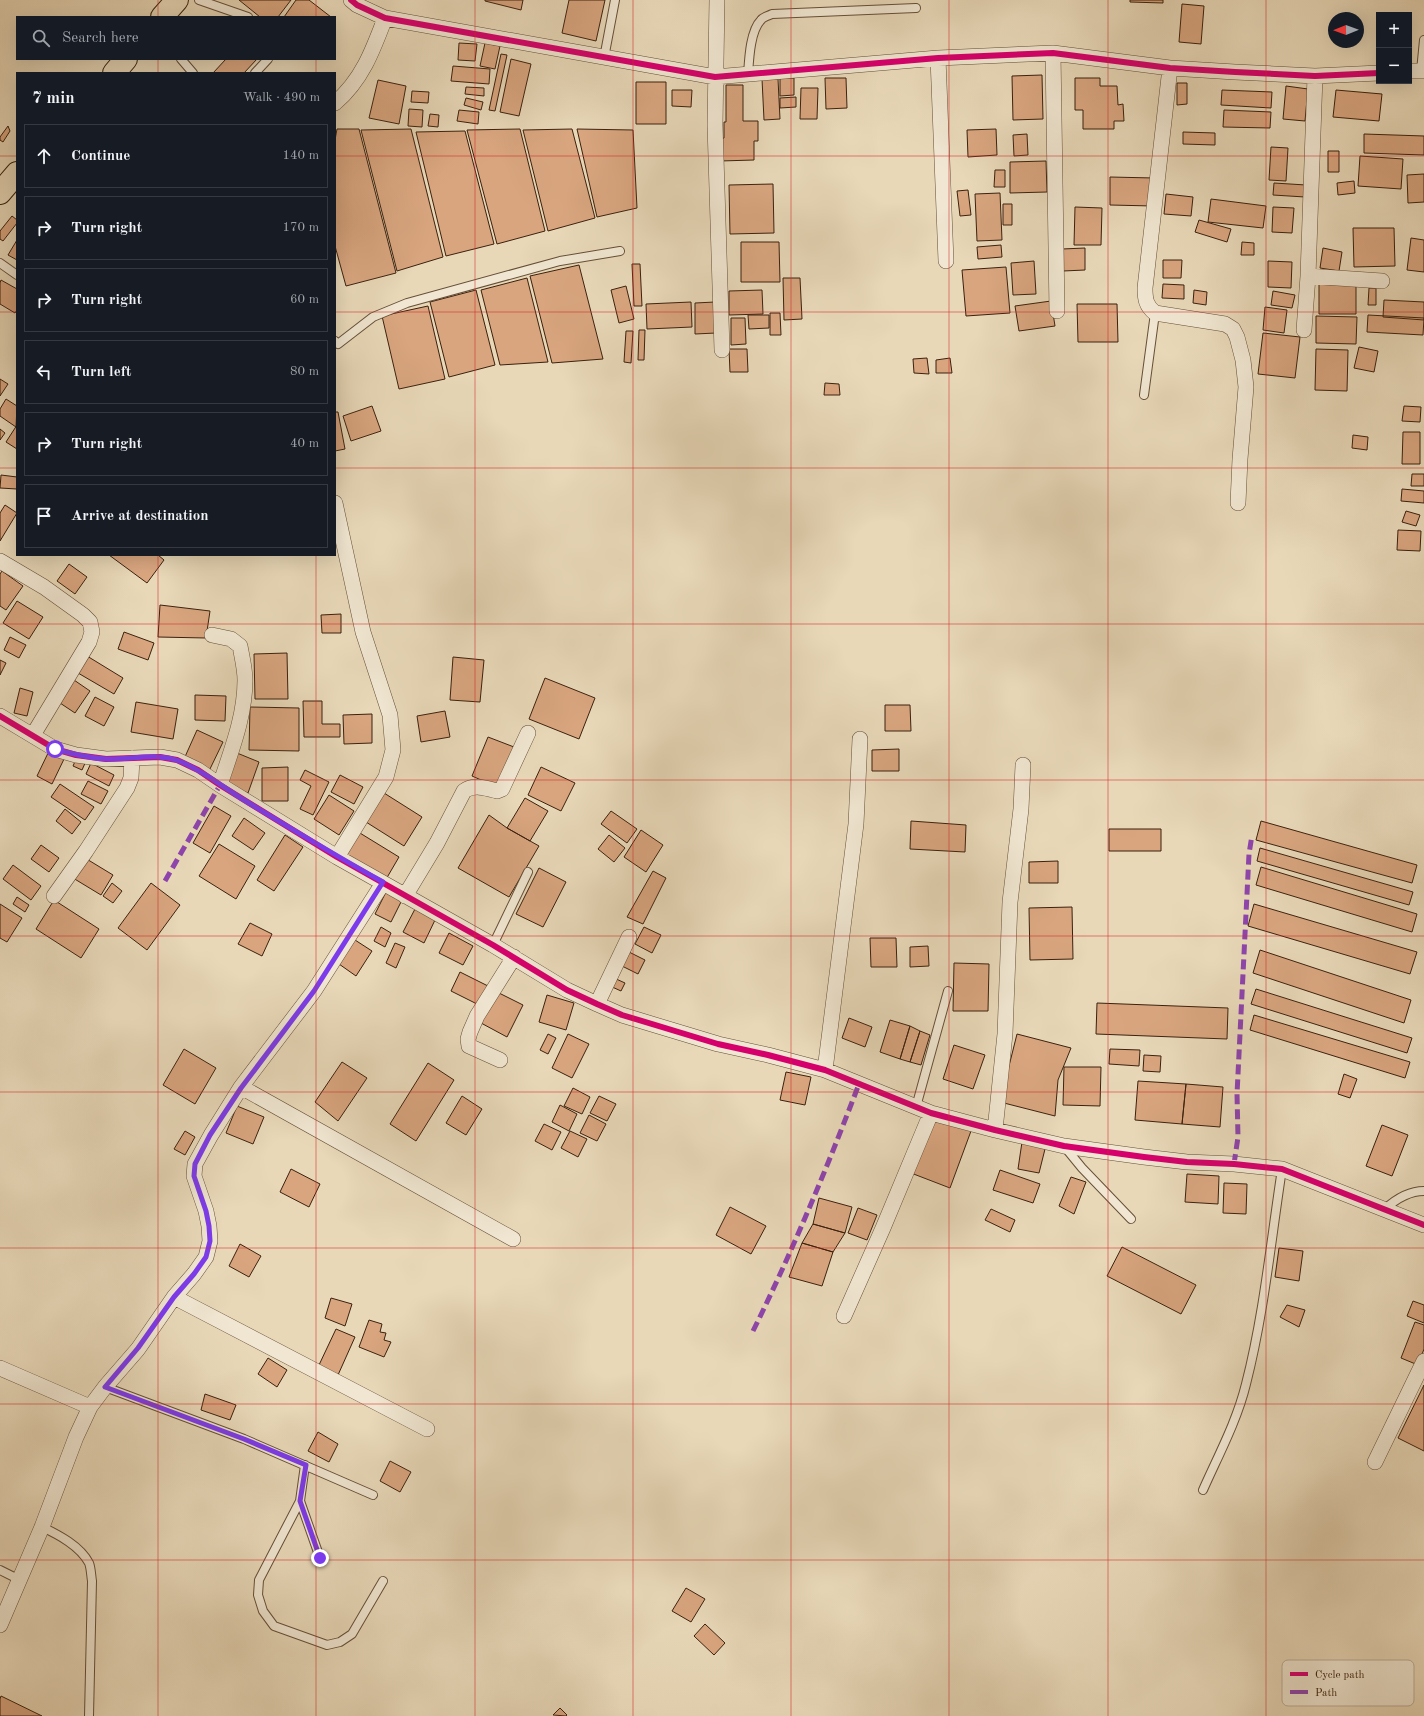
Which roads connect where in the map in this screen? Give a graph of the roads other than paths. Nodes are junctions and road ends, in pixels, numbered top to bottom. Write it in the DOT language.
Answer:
graph roads {
  1 [pos="176,0"];
  2 [pos="199,0"];
  3 [pos="350,0"];
  4 [pos="615,0"];
  5 [pos="717,0"];
  6 [pos="916,8"];
  7 [pos="163,16"];
  8 [pos="245,16"];
  9 [pos="385,18"];
  10 [pos="1424,40"];
  11 [pos="1053,53"];
  12 [pos="604,58"];
  13 [pos="938,58"];
  14 [pos="125,60"];
  15 [pos="182,60"];
  16 [pos="267,60"];
  17 [pos="1170,68"];
  18 [pos="1418,71"];
  19 [pos="115,72"];
  20 [pos="192,72"];
  21 [pos="256,72"];
  22 [pos="1376,73"];
  23 [pos="748,75"];
  24 [pos="1315,76"];
  25 [pos="715,77"];
  26 [pos="336,102"];
  27 [pos="16,174"];
  28 [pos="0,193"];
  29 [pos="620,251"];
  30 [pos="946,261"];
  31 [pos="0,263"];
  32 [pos="16,274"];
  33 [pos="1308,276"];
  34 [pos="1382,281"];
  35 [pos="1057,311"];
  36 [pos="1155,313"];
  37 [pos="1304,330"];
  38 [pos="336,344"];
  39 [pos="722,350"];
  40 [pos="1144,395"];
  41 [pos="336,503"];
  42 [pos="1238,503"];
  43 [pos="0,561"];
  44 [pos="212,635"];
  45 [pos="0,716"];
  46 [pos="528,733"];
  47 [pos="34,735"];
  48 [pos="860,739"];
  49 [pos="132,758"];
  50 [pos="1023,765"];
  51 [pos="220,785"];
  52 [pos="337,857"];
  53 [pos="528,872"];
  54 [pos="383,882"];
  55 [pos="54,896"];
  56 [pos="405,896"];
  57 [pos="629,937"];
  58 [pos="493,945"];
  59 [pos="514,957"];
  60 [pos="948,991"];
  61 [pos="597,1004"];
  62 [pos="500,1060"];
  63 [pos="825,1070"];
  64 [pos="241,1088"];
  65 [pos="916,1107"];
  66 [pos="932,1112"];
  67 [pos="995,1130"];
  68 [pos="1064,1146"];
  69 [pos="1282,1169"];
  70 [pos="1424,1191"];
  71 [pos="1385,1209"];
  72 [pos="1131,1219"];
  73 [pos="1424,1225"];
  74 [pos="513,1240"];
  75 [pos="174,1297"];
  76 [pos="844,1316"];
  77 [pos="1424,1361"];
  78 [pos="0,1368"];
  79 [pos="105,1387"];
  80 [pos="90,1407"];
  81 [pos="427,1429"];
  82 [pos="1375,1462"];
  83 [pos="306,1465"];
  84 [pos="1202,1490"];
  85 [pos="373,1495"];
  86 [pos="300,1501"];
  87 [pos="42,1527"];
  88 [pos="320,1558"];
  89 [pos="0,1570"];
  90 [pos="20,1580"];
  91 [pos="383,1581"];
  92 [pos="0,1625"];
  93 [pos="89,1716"];
  1 -- 7 [label="highway"];
  2 -- 8 [label="lane"];
  3 -- 9 [label="street"];
  4 -- 12 [label="lane"];
  5 -- 25 [label="street"];
  6 -- 23 [label="lane"];
  9 -- 12 [label="street"];
  9 -- 26 [label="street"];
  10 -- 18 [label="lane"];
  11 -- 13 [label="street"];
  11 -- 17 [label="street"];
  11 -- 35 [label="street"];
  12 -- 25 [label="street"];
  13 -- 23 [label="street"];
  13 -- 30 [label="street"];
  14 -- 19 [label="highway"];
  15 -- 20 [label="lane"];
  16 -- 21 [label="lane"];
  17 -- 24 [label="street"];
  17 -- 36 [label="street"];
  22 -- 24 [label="street"];
  23 -- 25 [label="street"];
  24 -- 33 [label="street"];
  25 -- 39 [label="street"];
  27 -- 28 [label="highway"];
  29 -- 38 [label="lane"];
  31 -- 32 [label="lane"];
  33 -- 34 [label="street"];
  33 -- 37 [label="street"];
  36 -- 40 [label="lane"];
  36 -- 42 [label="street"];
  41 -- 52 [label="street"];
  43 -- 47 [label="street"];
  44 -- 51 [label="street"];
  45 -- 47 [label="street"];
  46 -- 56 [label="street"];
  47 -- 49 [label="street"];
  48 -- 63 [label="street"];
  49 -- 51 [label="street"];
  49 -- 55 [label="street"];
  50 -- 67 [label="street"];
  51 -- 52 [label="street"];
  52 -- 54 [label="street"];
  53 -- 58 [label="lane"];
  54 -- 56 [label="street"];
  54 -- 64 [label="street"];
  56 -- 58 [label="street"];
  57 -- 61 [label="street"];
  58 -- 59 [label="street"];
  59 -- 61 [label="street"];
  59 -- 62 [label="street"];
  60 -- 65 [label="lane"];
  61 -- 63 [label="street"];
  63 -- 65 [label="street"];
  64 -- 74 [label="street"];
  64 -- 75 [label="street"];
  65 -- 66 [label="street"];
  66 -- 67 [label="street"];
  66 -- 76 [label="street"];
  67 -- 68 [label="street"];
  68 -- 69 [label="street"];
  68 -- 72 [label="lane"];
  69 -- 71 [label="street"];
  69 -- 84 [label="lane"];
  70 -- 71 [label="lane"];
  71 -- 73 [label="street"];
  75 -- 79 [label="street"];
  75 -- 81 [label="street"];
  77 -- 82 [label="street"];
  78 -- 80 [label="street"];
  79 -- 80 [label="street"];
  79 -- 83 [label="lane"];
  80 -- 87 [label="street"];
  83 -- 85 [label="lane"];
  83 -- 86 [label="lane"];
  86 -- 88 [label="lane"];
  86 -- 91 [label="lane"];
  87 -- 90 [label="street"];
  87 -- 93 [label="lane"];
  89 -- 90 [label="lane"];
  90 -- 92 [label="street"];
}
